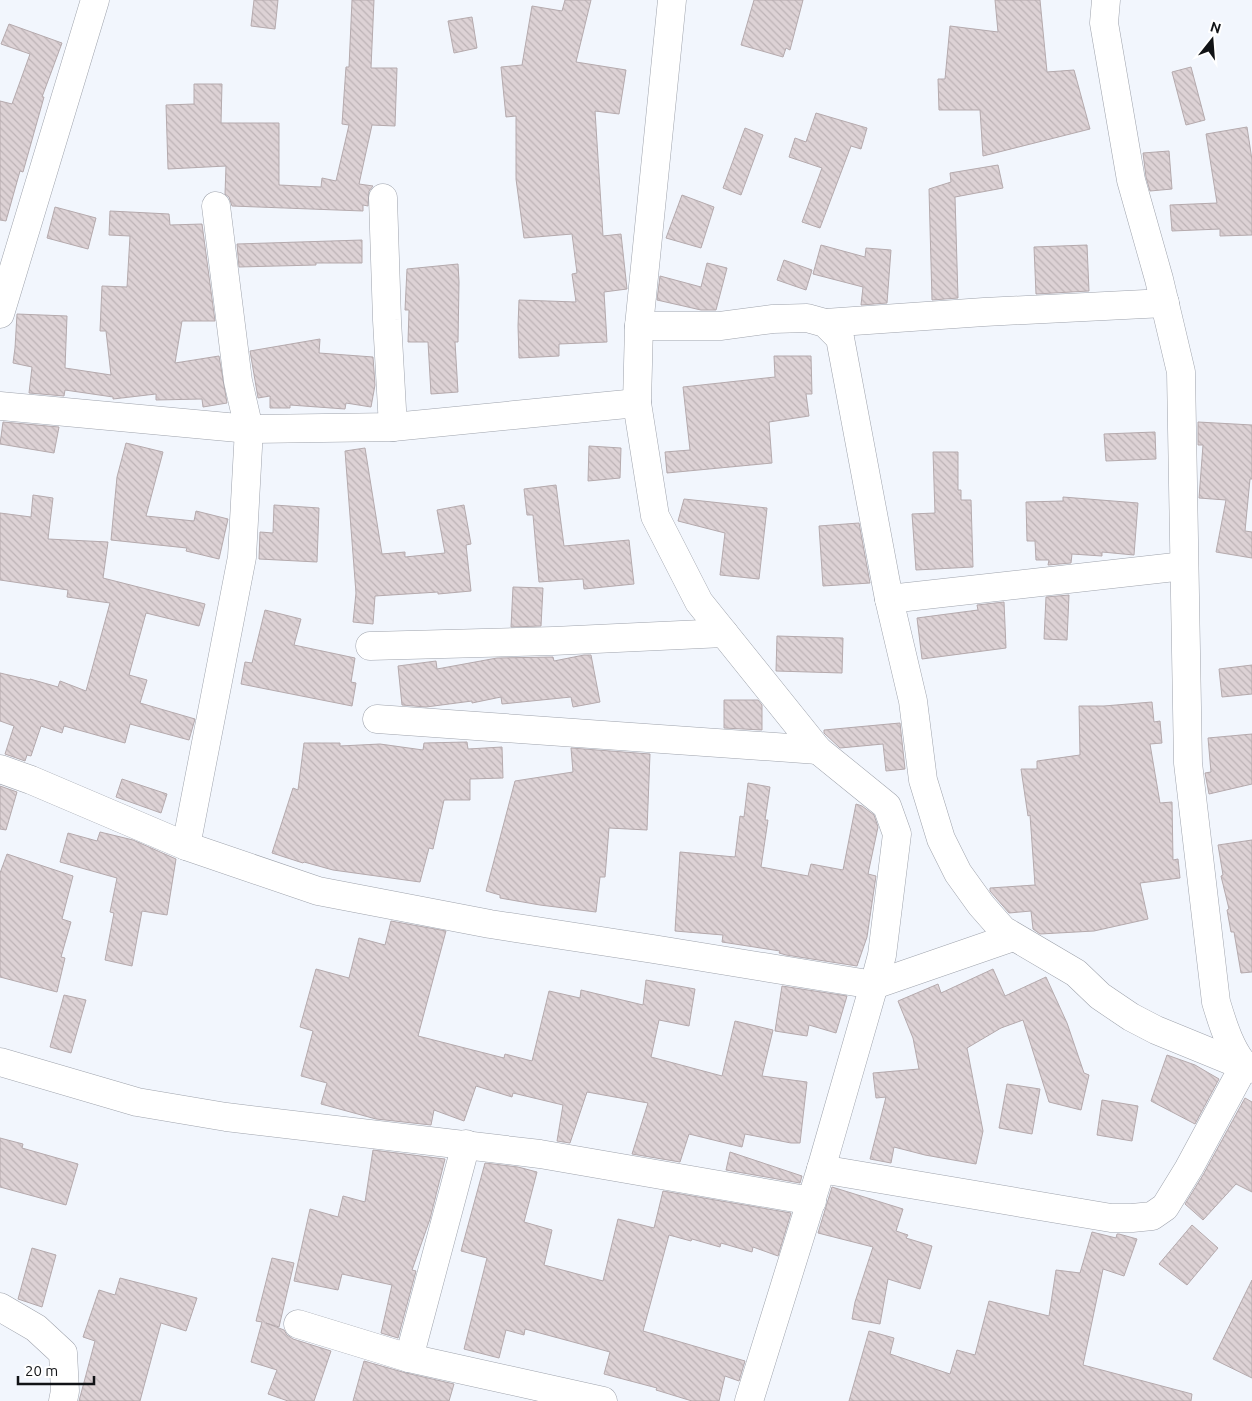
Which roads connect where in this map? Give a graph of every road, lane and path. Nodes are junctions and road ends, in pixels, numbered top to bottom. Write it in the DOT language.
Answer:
graph roads {
  1 [pos="95,0"];
  2 [pos="672,0"];
  3 [pos="1106,0"];
  4 [pos="383,198"];
  5 [pos="216,206"];
  6 [pos="1165,303"];
  7 [pos="0,314"];
  8 [pos="825,323"];
  9 [pos="639,326"];
  10 [pos="637,403"];
  11 [pos="0,406"];
  12 [pos="394,427"];
  13 [pos="249,429"];
  14 [pos="1184,566"];
  15 [pos="889,599"];
  16 [pos="724,633"];
  17 [pos="370,646"];
  18 [pos="376,719"];
  19 [pos="818,750"];
  20 [pos="0,769"];
  21 [pos="186,846"];
  22 [pos="1013,936"];
  23 [pos="874,986"];
  24 [pos="0,1062"];
  25 [pos="1248,1069"];
  26 [pos="466,1144"];
  27 [pos="821,1169"];
  28 [pos="812,1201"];
  29 [pos="0,1307"];
  30 [pos="298,1324"];
  31 [pos="409,1358"];
  32 [pos="63,1401"];
  33 [pos="603,1401"];
  34 [pos="749,1401"];
  1 -- 7 [label="street"];
  2 -- 9 [label="street"];
  3 -- 6 [label="street"];
  4 -- 12 [label="street"];
  5 -- 13 [label="street"];
  6 -- 8 [label="street"];
  6 -- 14 [label="street"];
  8 -- 9 [label="street"];
  8 -- 15 [label="street"];
  9 -- 10 [label="street"];
  10 -- 12 [label="street"];
  10 -- 16 [label="street"];
  11 -- 13 [label="street"];
  12 -- 13 [label="street"];
  13 -- 21 [label="street"];
  14 -- 15 [label="street"];
  14 -- 25 [label="street"];
  15 -- 22 [label="street"];
  16 -- 17 [label="street"];
  16 -- 19 [label="street"];
  18 -- 19 [label="street"];
  19 -- 23 [label="street"];
  20 -- 21 [label="street"];
  21 -- 23 [label="street"];
  22 -- 23 [label="street"];
  22 -- 25 [label="street"];
  23 -- 27 [label="street"];
  24 -- 26 [label="street"];
  25 -- 27 [label="street"];
  26 -- 28 [label="street"];
  26 -- 31 [label="street"];
  27 -- 28 [label="street"];
  28 -- 34 [label="street"];
  29 -- 32 [label="street"];
  30 -- 31 [label="street"];
  31 -- 33 [label="street"];
}
